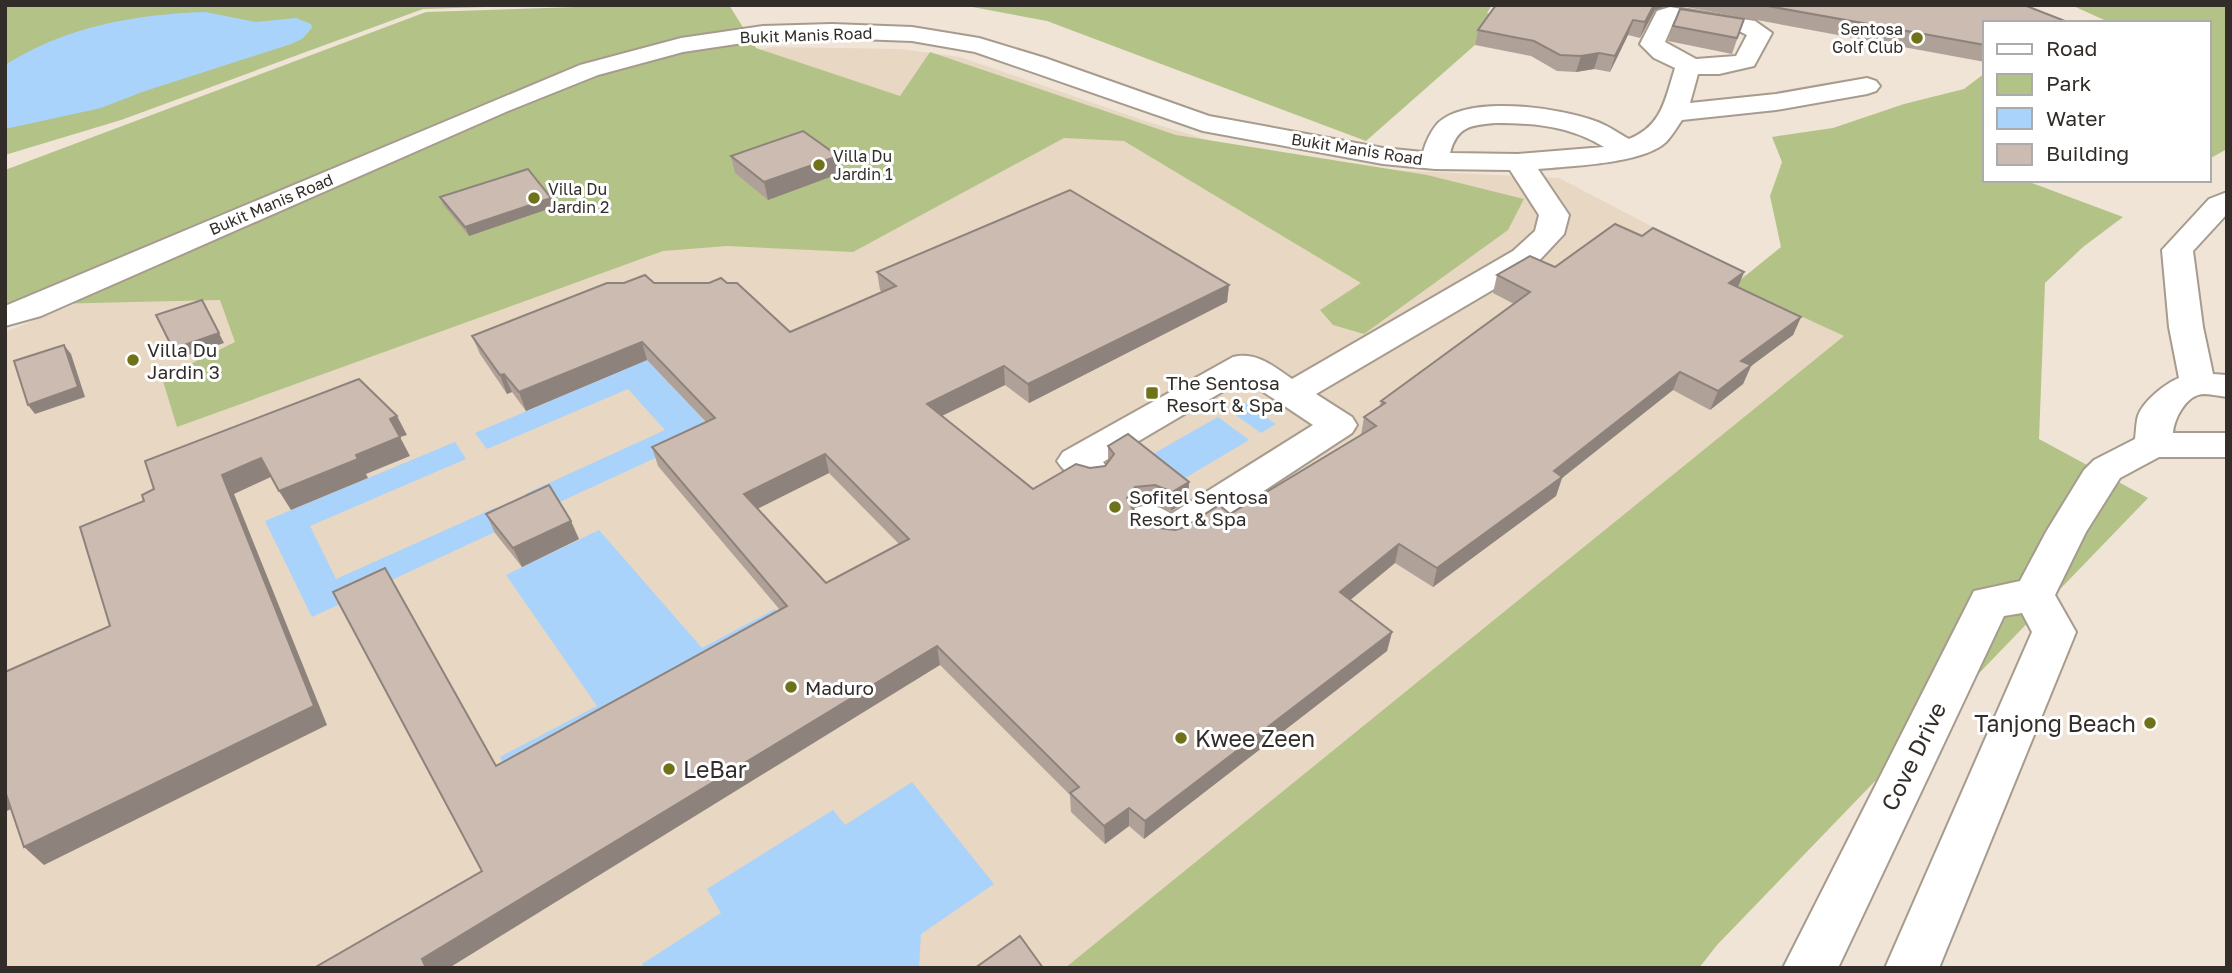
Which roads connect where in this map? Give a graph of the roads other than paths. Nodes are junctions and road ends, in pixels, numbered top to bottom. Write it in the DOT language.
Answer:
graph roads {
  1 [pos="1688,67"];
  2 [pos="1867,86"];
  3 [pos="1674,113"];
  4 [pos="1627,149"];
  5 [pos="1435,161"];
  6 [pos="1518,162"];
  7 [pos="2227,201"];
  8 [pos="5,316"];
  9 [pos="2213,384"];
  10 [pos="1291,394"];
  11 [pos="2153,444"];
  12 [pos="2227,445"];
  13 [pos="1092,473"];
  14 [pos="1149,518"];
  15 [pos="2034,595"];
  16 [pos="1814,960"];
  17 [pos="1912,968"];
  1 -- 3 [label="street, Bukit Manis Road"];
  2 -- 3 [label="street"];
  3 -- 4 [label="street, Bukit Manis Road"];
  4 -- 5 [label="street"];
  4 -- 6 [label="street, Bukit Manis Road"];
  5 -- 6 [label="street, Bukit Manis Road"];
  5 -- 8 [label="street, Bukit Manis Road"];
  6 -- 10 [label="street"];
  7 -- 9 [label="street"];
  9 -- 11 [label="street"];
  10 -- 13 [label="street"];
  10 -- 14 [label="street"];
  11 -- 12 [label="street"];
  11 -- 15 [label="street"];
  15 -- 16 [label="street, Cove Drive"];
  15 -- 17 [label="street"];
}
